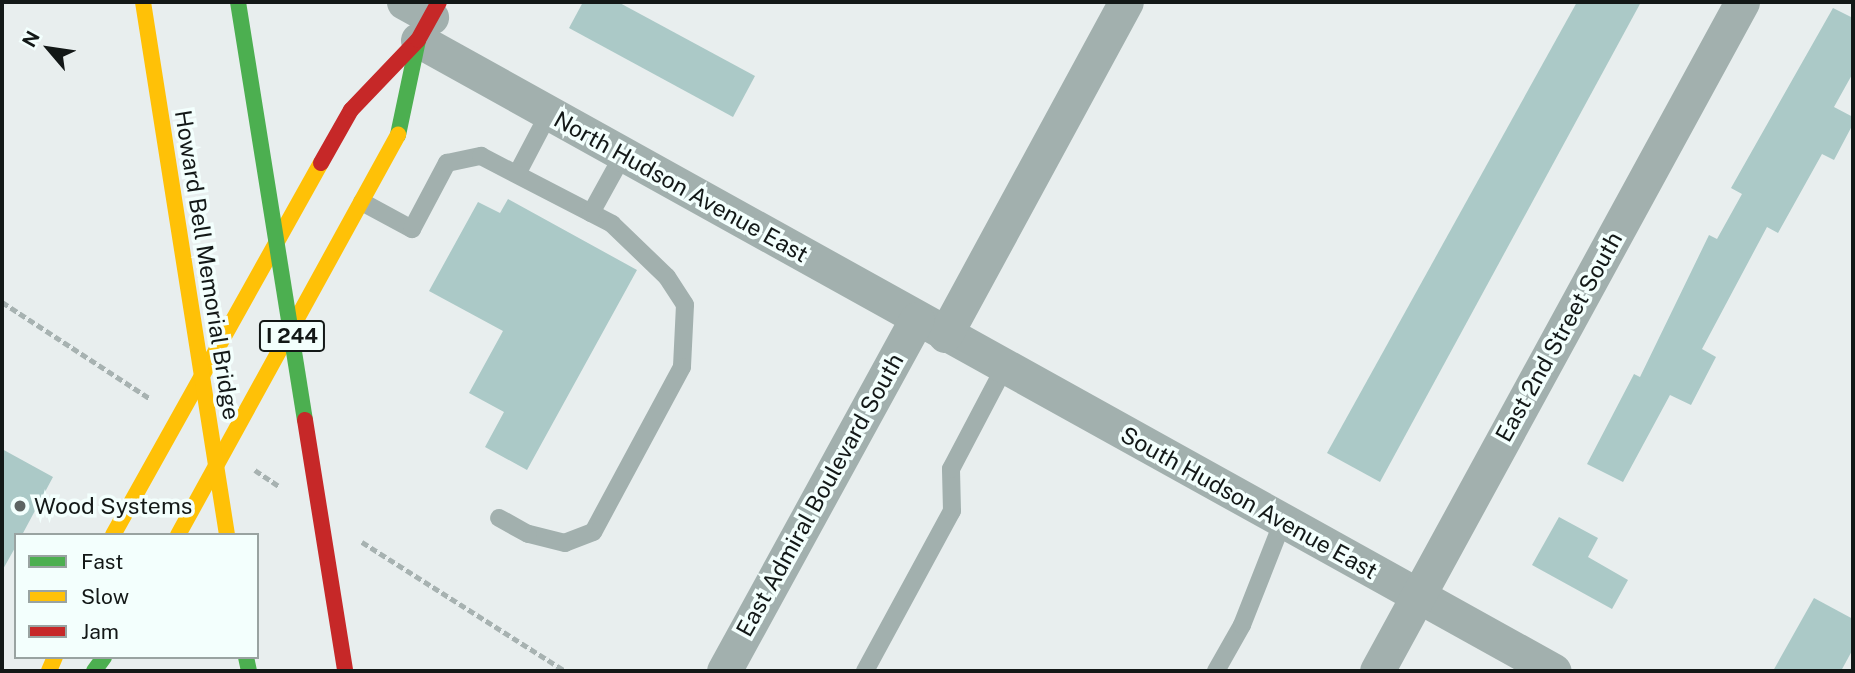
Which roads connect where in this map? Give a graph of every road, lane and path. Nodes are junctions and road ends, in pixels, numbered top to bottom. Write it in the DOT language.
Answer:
graph roads {
  1 [pos="143,2"];
  2 [pos="238,2"];
  3 [pos="1126,2"];
  4 [pos="1742,2"];
  5 [pos="423,15"];
  6 [pos="549,113"];
  7 [pos="624,155"];
  8 [pos="517,174"];
  9 [pos="362,202"];
  10 [pos="591,213"];
  11 [pos="931,327"];
  12 [pos="1004,368"];
  13 [pos="499,518"];
  14 [pos="1283,521"];
  15 [pos="114,533"];
  16 [pos="179,533"];
  17 [pos="227,533"];
  18 [pos="1418,596"];
  19 [pos="345,671"];
  20 [pos="724,671"];
  21 [pos="865,671"];
  22 [pos="1216,671"];
  23 [pos="1377,671"];
  24 [pos="1554,671"];
  1 -- 17 [label="main road, Howard Bell Memorial Bridge, bridge"];
  2 -- 19 [label="main road, I 244, bridge"];
  3 -- 11 [label="street, East Admiral Boulevard South"];
  4 -- 18 [label="street, East 2nd Street South"];
  5 -- 6 [label="street, North Hudson Avenue East"];
  5 -- 9 [label="main road"];
  5 -- 15 [label="main road"];
  6 -- 7 [label="street, North Hudson Avenue East"];
  6 -- 8 [label="lane"];
  7 -- 10 [label="lane"];
  7 -- 11 [label="street, North Hudson Avenue East"];
  8 -- 9 [label="lane"];
  8 -- 10 [label="lane"];
  9 -- 16 [label="main road"];
  10 -- 13 [label="lane"];
  11 -- 12 [label="street, South Hudson Avenue East"];
  11 -- 20 [label="street, East Admiral Boulevard South"];
  12 -- 14 [label="street, South Hudson Avenue East"];
  12 -- 21 [label="lane"];
  14 -- 18 [label="street, South Hudson Avenue East"];
  14 -- 22 [label="lane"];
  18 -- 23 [label="street, East 2nd Street South"];
  18 -- 24 [label="street, South Hudson Avenue East"];
}
